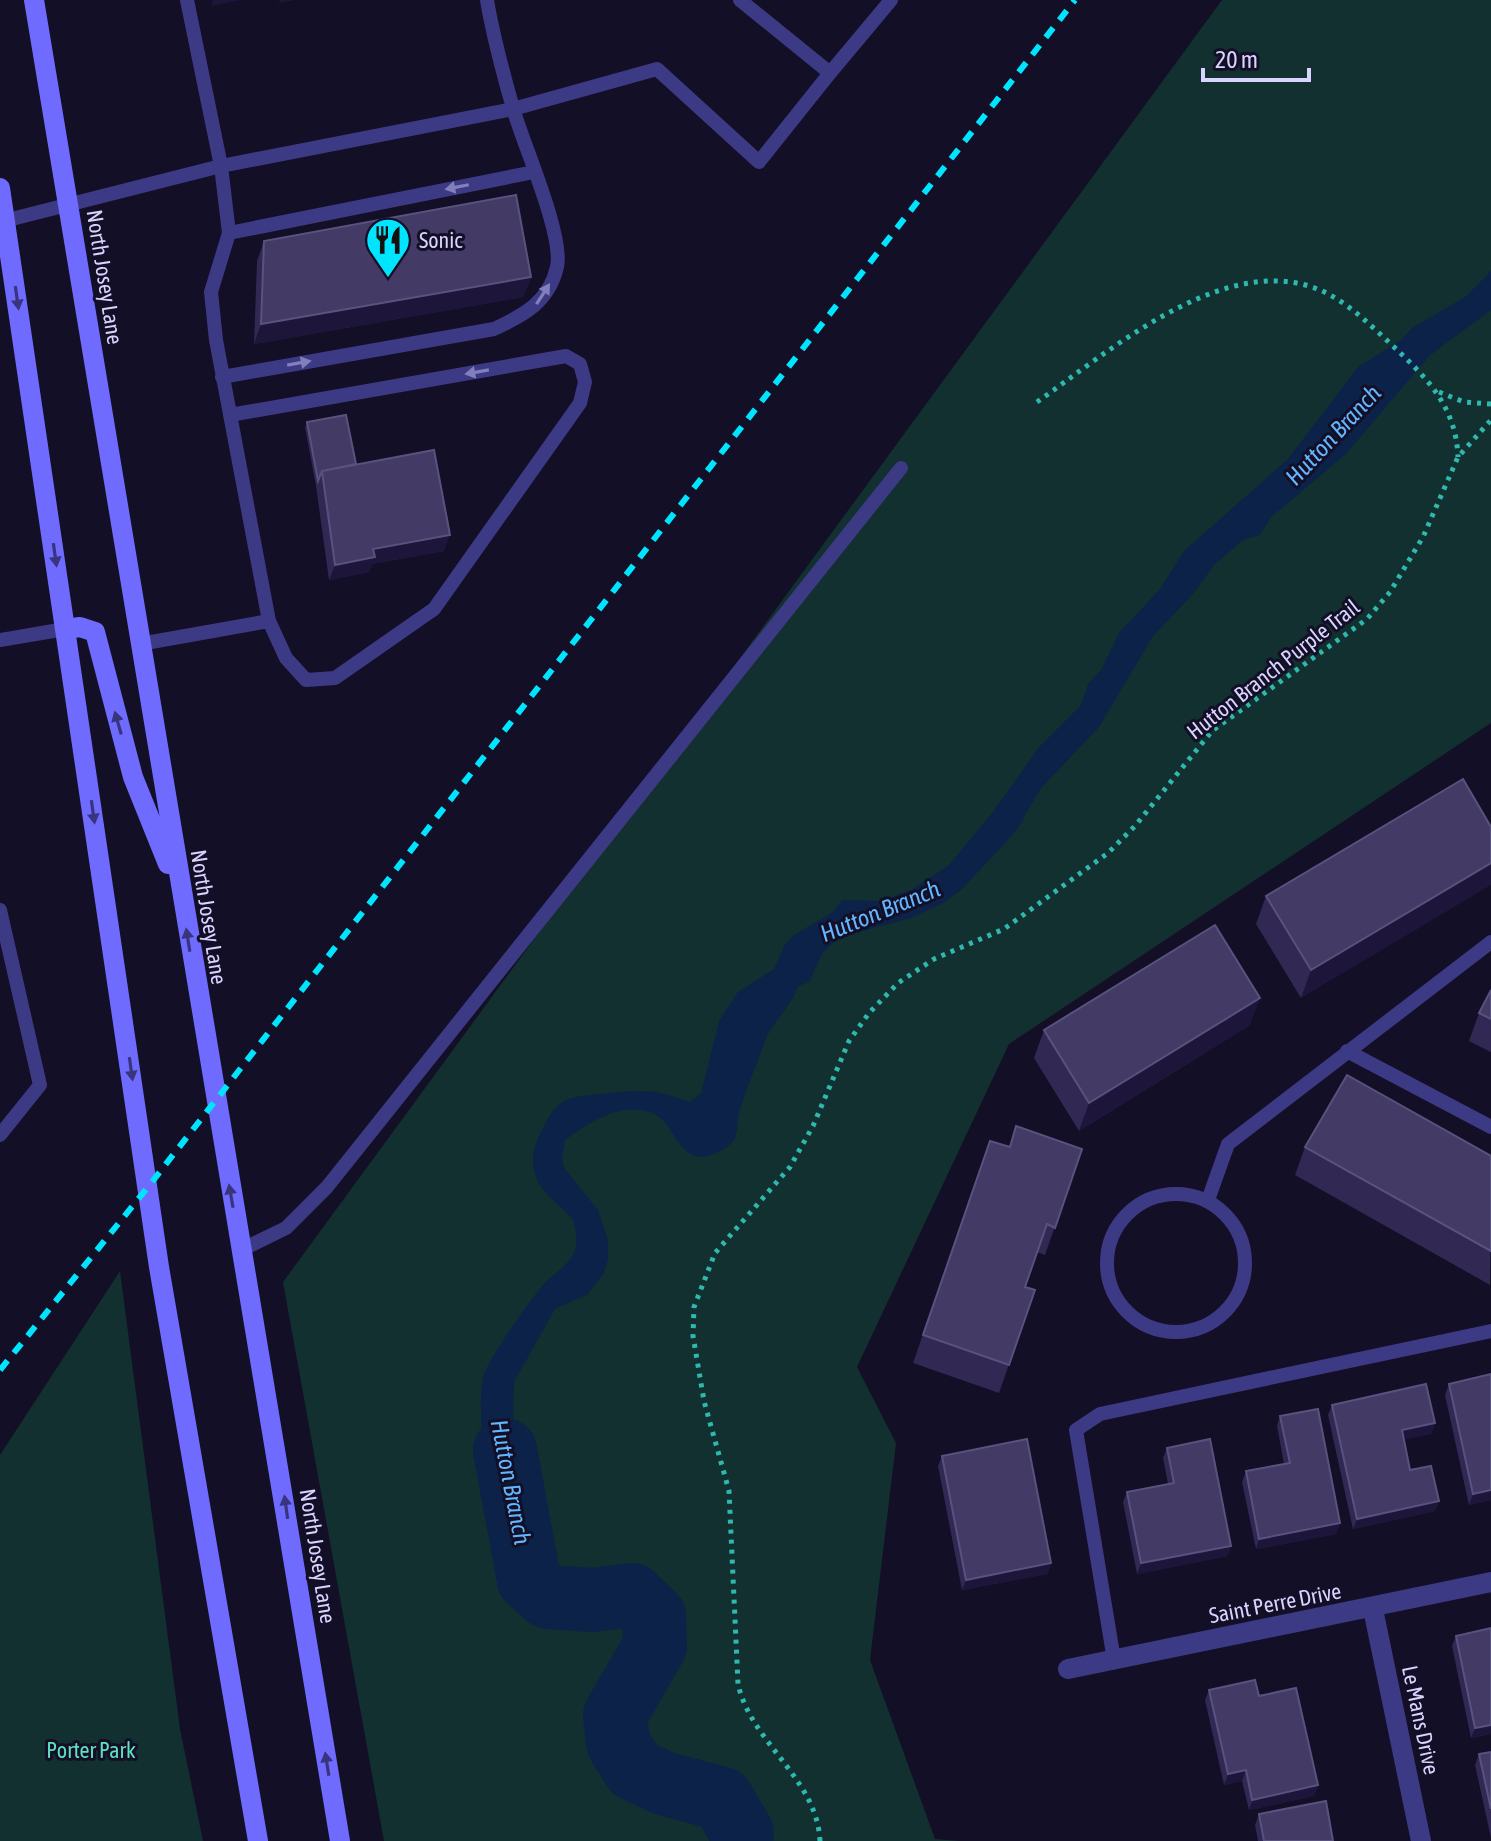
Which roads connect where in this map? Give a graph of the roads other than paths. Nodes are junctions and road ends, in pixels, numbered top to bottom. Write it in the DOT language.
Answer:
graph roads {
  1 [pos="34,0"];
  2 [pos="187,0"];
  3 [pos="487,0"];
  4 [pos="740,0"];
  5 [pos="891,0"];
  6 [pos="830,73"];
  7 [pos="513,109"];
  8 [pos="221,166"];
  9 [pos="534,172"];
  10 [pos="0,188"];
  11 [pos="69,206"];
  12 [pos="3,221"];
  13 [pos="229,233"];
  14 [pos="222,377"];
  15 [pos="230,415"];
  16 [pos="901,468"];
  17 [pos="269,621"];
  18 [pos="65,629"];
  19 [pos="0,640"];
  20 [pos="140,644"];
  21 [pos="182,902"];
  22 [pos="0,910"];
  23 [pos="1491,942"];
  24 [pos="1347,1051"];
  25 [pos="1491,1127"];
  26 [pos="0,1135"];
  27 [pos="1208,1200"];
  28 [pos="241,1250"];
  29 [pos="1491,1331"];
  30 [pos="1491,1582"];
  31 [pos="1373,1609"];
  32 [pos="1114,1660"];
  33 [pos="1068,1669"];
  34 [pos="258,1841"];
  35 [pos="340,1841"];
  36 [pos="1421,1841"];
  1 -- 11 [label="main road, North Josey Lane"];
  2 -- 8 [label="lane"];
  3 -- 7 [label="lane"];
  4 -- 6 [label="lane"];
  5 -- 6 [label="lane"];
  6 -- 7 [label="lane"];
  7 -- 8 [label="lane"];
  7 -- 9 [label="lane"];
  8 -- 11 [label="lane"];
  8 -- 13 [label="lane"];
  9 -- 13 [label="lane, one-way"];
  14 -- 9 [label="lane, one-way"];
  10 -- 12 [label="main road"];
  11 -- 12 [label="lane"];
  11 -- 20 [label="main road, North Josey Lane"];
  12 -- 18 [label="main road, one-way"];
  13 -- 14 [label="lane"];
  14 -- 15 [label="lane"];
  15 -- 17 [label="lane"];
  17 -- 15 [label="lane, one-way"];
  16 -- 28 [label="lane"];
  17 -- 20 [label="lane"];
  18 -- 19 [label="lane"];
  21 -- 18 [label="main road, one-way"];
  18 -- 34 [label="main road, one-way"];
  20 -- 21 [label="main road, North Josey Lane"];
  28 -- 21 [label="main road, North Josey Lane, one-way"];
  22 -- 26 [label="lane"];
  23 -- 24 [label="lane"];
  24 -- 25 [label="lane"];
  24 -- 27 [label="lane"];
  27 -- 27 [label="lane"];
  35 -- 28 [label="main road, North Josey Lane, one-way"];
  29 -- 32 [label="lane"];
  30 -- 31 [label="street, Saint Perre Drive"];
  31 -- 32 [label="street, Saint Perre Drive"];
  31 -- 36 [label="street, Le Mans Drive"];
  32 -- 33 [label="street, Saint Perre Drive"];
}
